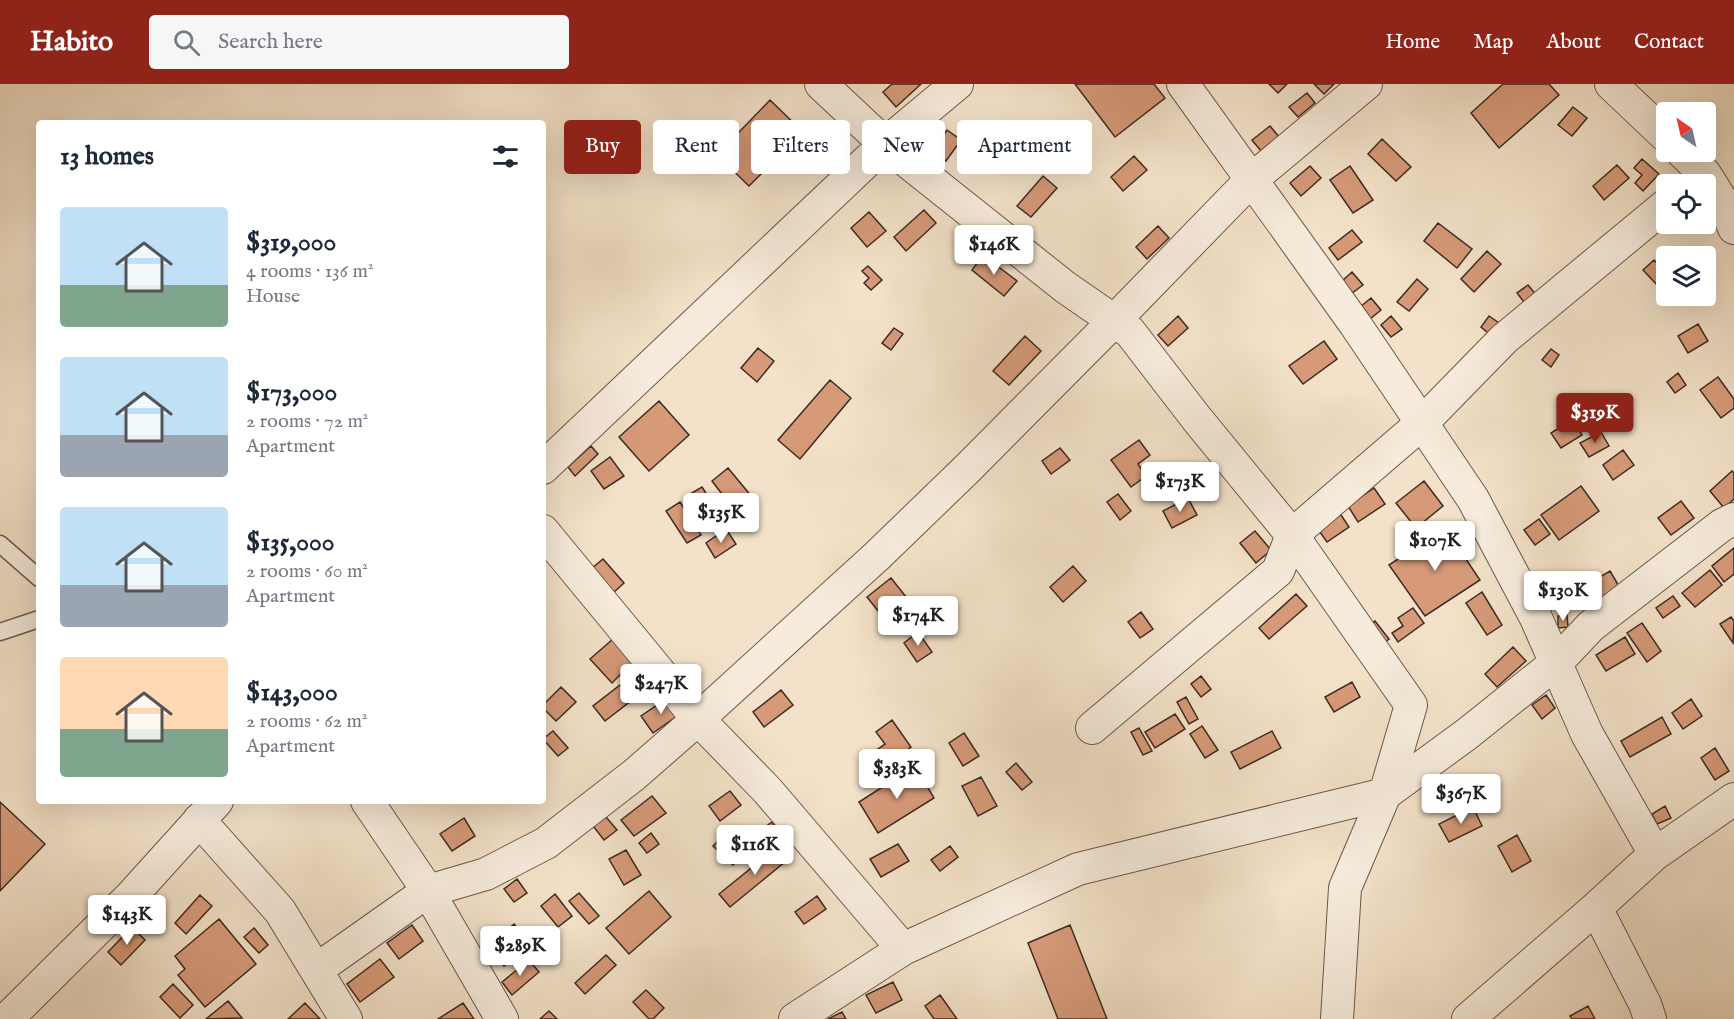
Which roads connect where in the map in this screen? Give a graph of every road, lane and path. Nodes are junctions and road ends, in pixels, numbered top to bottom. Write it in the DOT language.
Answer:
graph roads {
  1 [pos="821,84"];
  2 [pos="957,84"];
  3 [pos="1183,84"];
  4 [pos="1366,84"];
  5 [pos="1611,84"];
  6 [pos="914,120"];
  7 [pos="862,122"];
  8 [pos="1656,127"];
  9 [pos="862,166"];
  10 [pos="923,174"];
  11 [pos="1251,180"];
  12 [pos="1716,197"];
  13 [pos="1731,212"];
  14 [pos="1656,213"];
  15 [pos="1114,321"];
  16 [pos="1421,424"];
  17 [pos="546,465"];
  18 [pos="1734,519"];
  19 [pos="546,535"];
  20 [pos="1292,536"];
  21 [pos="0,544"];
  22 [pos="36,575"];
  23 [pos="36,620"];
  24 [pos="0,632"];
  25 [pos="1557,662"];
  26 [pos="698,719"];
  27 [pos="1092,728"];
  28 [pos="1385,795"];
  29 [pos="1734,799"];
  30 [pos="369,804"];
  31 [pos="208,811"];
  32 [pos="1655,854"];
  33 [pos="428,891"];
  34 [pos="1596,908"];
  35 [pos="903,949"];
  36 [pos="316,970"];
  37 [pos="7,1019"];
  38 [pos="346,1019"];
  39 [pos="502,1019"];
  40 [pos="795,1019"];
  41 [pos="1337,1019"];
  42 [pos="1468,1019"];
  43 [pos="1650,1019"];
  1 -- 7 [label="street"];
  2 -- 6 [label="street"];
  3 -- 11 [label="street"];
  4 -- 11 [label="street"];
  5 -- 8 [label="street"];
  9 -- 17 [label="street"];
  10 -- 15 [label="street"];
  11 -- 15 [label="street"];
  11 -- 16 [label="street"];
  12 -- 13 [label="street"];
  14 -- 16 [label="street"];
  15 -- 20 [label="street"];
  15 -- 26 [label="street"];
  16 -- 20 [label="street"];
  16 -- 25 [label="street"];
  18 -- 25 [label="street"];
  19 -- 26 [label="street"];
  20 -- 27 [label="street"];
  20 -- 28 [label="street"];
  21 -- 22 [label="lane"];
  23 -- 24 [label="lane"];
  25 -- 28 [label="street"];
  25 -- 32 [label="street"];
  26 -- 33 [label="street"];
  26 -- 35 [label="street"];
  28 -- 35 [label="street"];
  28 -- 41 [label="street"];
  29 -- 32 [label="street"];
  30 -- 33 [label="street"];
  31 -- 36 [label="street"];
  31 -- 37 [label="street"];
  32 -- 34 [label="street"];
  33 -- 36 [label="street"];
  33 -- 39 [label="street"];
  34 -- 42 [label="street"];
  34 -- 43 [label="street"];
  35 -- 40 [label="street"];
  36 -- 38 [label="street"];
}
